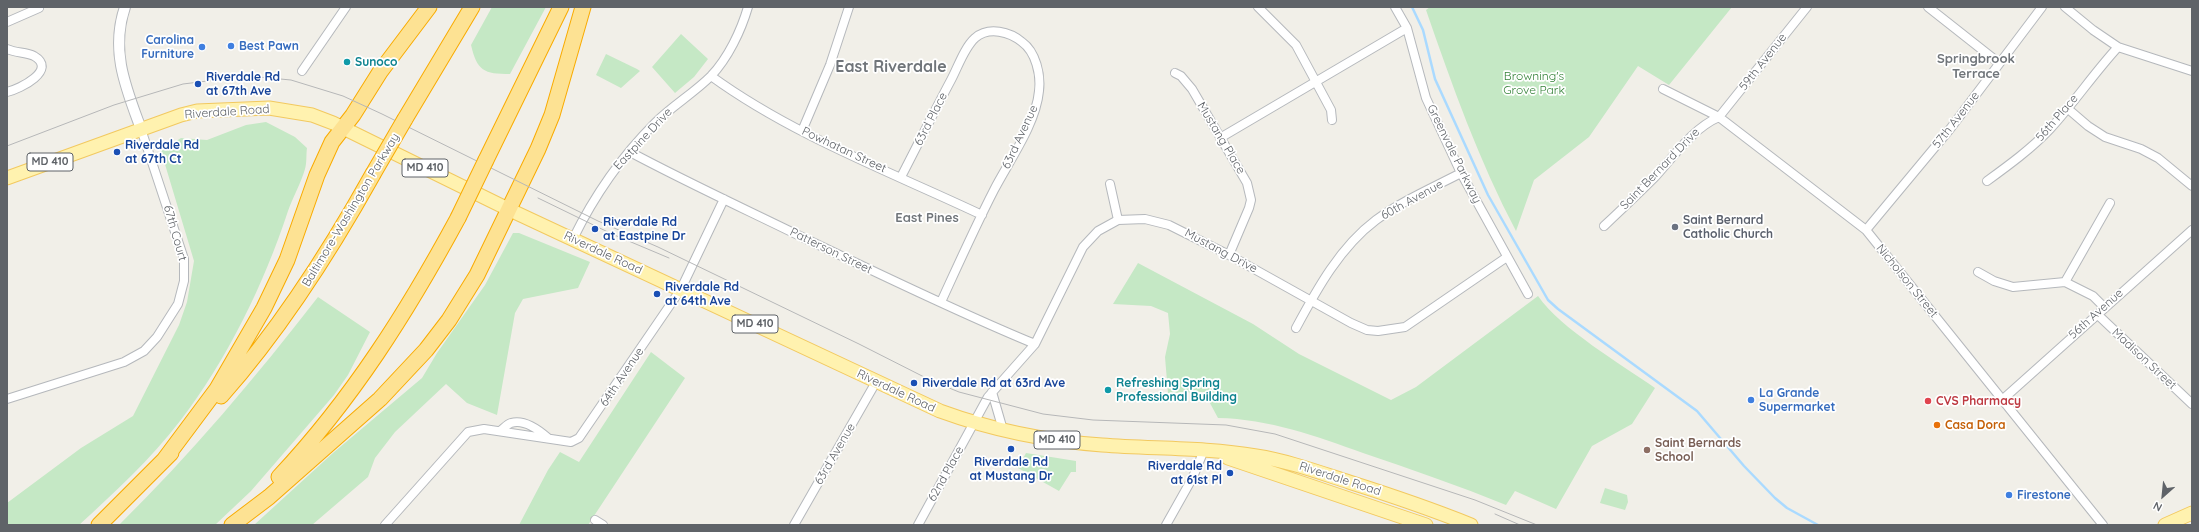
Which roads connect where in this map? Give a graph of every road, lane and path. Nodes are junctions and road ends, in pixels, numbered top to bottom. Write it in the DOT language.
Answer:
graph roads {
  1 [pos="125,7"];
  2 [pos="346,7"];
  3 [pos="429,7"];
  4 [pos="472,7"];
  5 [pos="561,7"];
  6 [pos="583,7"];
  7 [pos="748,7"];
  8 [pos="849,7"];
  9 [pos="1258,7"];
  10 [pos="1395,7"];
  11 [pos="1807,7"];
  12 [pos="1928,7"];
  13 [pos="2042,7"];
  14 [pos="2065,7"];
  15 [pos="39,8"];
  16 [pos="7,22"];
  17 [pos="1407,28"];
  18 [pos="2118,47"];
  19 [pos="7,49"];
  20 [pos="960,61"];
  21 [pos="1999,63"];
  22 [pos="302,71"];
  23 [pos="2192,71"];
  24 [pos="1175,73"];
  25 [pos="711,76"];
  26 [pos="1315,81"];
  27 [pos="1663,89"];
  28 [pos="7,92"];
  29 [pos="2067,108"];
  30 [pos="1719,117"];
  31 [pos="1332,120"];
  32 [pos="343,127"];
  33 [pos="141,129"];
  34 [pos="802,131"];
  35 [pos="1220,138"];
  36 [pos="630,152"];
  37 [pos="1461,173"];
  38 [pos="901,177"];
  39 [pos="7,178"];
  40 [pos="1987,181"];
  41 [pos="1110,184"];
  42 [pos="2192,186"];
  43 [pos="724,200"];
  44 [pos="2110,204"];
  45 [pos="510,210"];
  46 [pos="982,215"];
  47 [pos="1118,220"];
  48 [pos="1604,226"];
  49 [pos="1866,230"];
  50 [pos="2192,230"];
  51 [pos="573,239"];
  52 [pos="1229,255"];
  53 [pos="1507,257"];
  54 [pos="1978,272"];
  55 [pos="2065,282"];
  56 [pos="681,289"];
  57 [pos="1528,294"];
  58 [pos="1311,300"];
  59 [pos="941,302"];
  60 [pos="2104,308"];
  61 [pos="2097,314"];
  62 [pos="1296,328"];
  63 [pos="1035,344"];
  64 [pos="876,382"];
  65 [pos="992,392"];
  66 [pos="7,399"];
  67 [pos="2002,400"];
  68 [pos="2192,404"];
  69 [pos="974,423"];
  70 [pos="1003,430"];
  71 [pos="1204,450"];
  72 [pos="164,460"];
  73 [pos="2192,513"];
  74 [pos="594,520"];
  75 [pos="99,525"];
  76 [pos="228,525"];
  77 [pos="232,525"];
  78 [pos="385,525"];
  79 [pos="603,525"];
  80 [pos="794,525"];
  81 [pos="918,525"];
  82 [pos="1166,525"];
  83 [pos="1426,525"];
  84 [pos="1471,525"];
  85 [pos="2103,525"];
  86 [pos="2165,525"];
  1 -- 33 [label="street"];
  2 -- 22 [label="street"];
  3 -- 32 [label="highway"];
  4 -- 72 [label="highway, Baltimore-Washington Parkway, bridge"];
  5 -- 76 [label="highway, bridge"];
  6 -- 45 [label="highway"];
  7 -- 25 [label="street, Eastpine Drive"];
  8 -- 34 [label="street"];
  9 -- 26 [label="street"];
  10 -- 17 [label="street, Greenvale Parkway"];
  11 -- 30 [label="street, 59th Avenue"];
  12 -- 21 [label="street"];
  13 -- 21 [label="street, 57th Avenue"];
  14 -- 18 [label="street"];
  15 -- 16 [label="street"];
  17 -- 26 [label="street"];
  17 -- 37 [label="street, Greenvale Parkway"];
  18 -- 23 [label="street"];
  18 -- 29 [label="street, 56th Place"];
  19 -- 28 [label="street"];
  20 -- 38 [label="street, 63rd Place"];
  20 -- 46 [label="street, 63rd Avenue"];
  21 -- 49 [label="street, 57th Avenue"];
  24 -- 35 [label="street, Mustang Place"];
  25 -- 34 [label="street, Powhatan Street"];
  25 -- 36 [label="street, Eastpine Drive"];
  26 -- 31 [label="street"];
  26 -- 35 [label="street"];
  27 -- 30 [label="street, Nicholson Street"];
  29 -- 40 [label="street, 56th Place"];
  29 -- 42 [label="street"];
  30 -- 48 [label="street, Saint Bernard Drive"];
  30 -- 49 [label="street, Nicholson Street"];
  32 -- 33 [label="main road, Riverdale Road / MD 410"];
  32 -- 45 [label="main road, Riverdale Road / MD 410"];
  32 -- 72 [label="highway"];
  33 -- 39 [label="main road, Riverdale Road / MD 410"];
  33 -- 66 [label="street, 67th Court"];
  34 -- 38 [label="street, Powhatan Street"];
  35 -- 52 [label="street, Mustang Place"];
  36 -- 43 [label="street, Patterson Street"];
  36 -- 51 [label="street, Eastpine Drive"];
  37 -- 53 [label="street, Greenvale Parkway"];
  37 -- 58 [label="street, 60th Avenue"];
  38 -- 46 [label="street, Powhatan Street"];
  41 -- 47 [label="street"];
  43 -- 56 [label="street, 64th Avenue"];
  43 -- 59 [label="street, Patterson Street"];
  44 -- 55 [label="street"];
  45 -- 51 [label="main road, Riverdale Road / MD 410"];
  45 -- 77 [label="highway"];
  46 -- 59 [label="street, 63rd Avenue"];
  47 -- 52 [label="street, Mustang Drive"];
  47 -- 63 [label="street, Mustang Drive"];
  49 -- 67 [label="street, Nicholson Street"];
  50 -- 60 [label="street, 56th Avenue"];
  51 -- 56 [label="main road, Riverdale Road / MD 410"];
  52 -- 58 [label="street, Mustang Drive"];
  53 -- 57 [label="street, Greenvale Parkway"];
  53 -- 58 [label="street, Mustang Drive"];
  54 -- 55 [label="street"];
  55 -- 60 [label="street"];
  56 -- 64 [label="main road, Riverdale Road / MD 410"];
  56 -- 78 [label="street, 64th Avenue"];
  58 -- 62 [label="street, 60th Avenue"];
  59 -- 63 [label="street, Patterson Street"];
  60 -- 61 [label="street, 56th Avenue"];
  61 -- 67 [label="street, 56th Avenue"];
  61 -- 68 [label="street, Madison Street"];
  63 -- 65 [label="street, Mustang Drive"];
  64 -- 69 [label="main road, Riverdale Road / MD 410"];
  64 -- 80 [label="street, 63rd Avenue"];
  65 -- 69 [label="street, Mustang Drive"];
  65 -- 70 [label="street"];
  67 -- 85 [label="street, Nicholson Street"];
  69 -- 70 [label="main road, Riverdale Road / MD 410"];
  69 -- 81 [label="street, 62nd Place"];
  70 -- 71 [label="main road, Riverdale Road / MD 410"];
  71 -- 82 [label="street"];
  71 -- 83 [label="main road, Riverdale Road / MD 410"];
  71 -- 84 [label="main road, Riverdale Road / MD 410"];
  72 -- 75 [label="highway, Baltimore-Washington Parkway"];
  73 -- 86 [label="main road"];
  74 -- 79 [label="street"];
}
